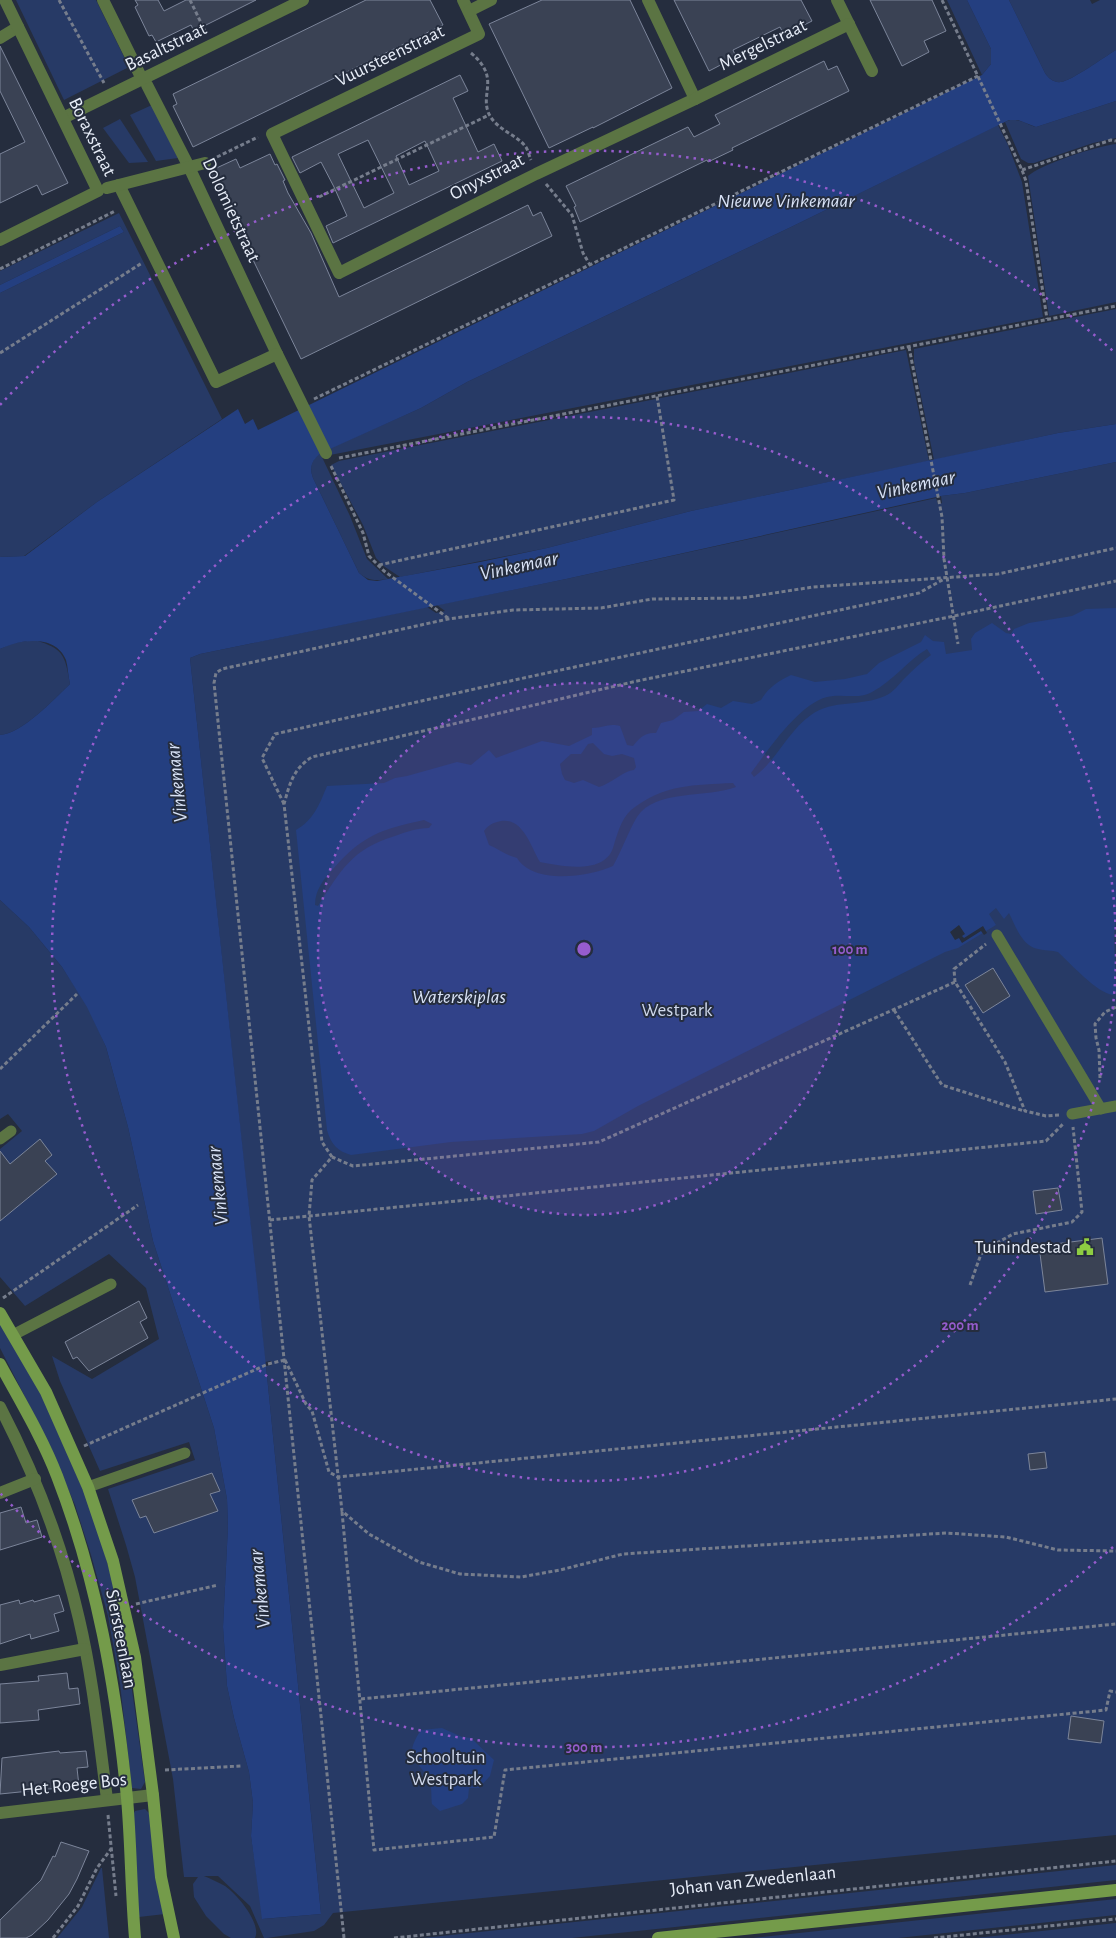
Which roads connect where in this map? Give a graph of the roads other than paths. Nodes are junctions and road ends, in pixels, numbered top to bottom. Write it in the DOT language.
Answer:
graph roads {
  1 [pos="4,0"];
  2 [pos="104,0"];
  3 [pos="303,0"];
  4 [pos="491,0"];
  5 [pos="648,0"];
  6 [pos="836,0"];
  7 [pos="283,4"];
  8 [pos="466,6"];
  9 [pos="849,24"];
  10 [pos="18,27"];
  11 [pos="0,38"];
  12 [pos="872,72"];
  13 [pos="145,82"];
  14 [pos="695,99"];
  15 [pos="63,118"];
  16 [pos="272,134"];
  17 [pos="205,163"];
  18 [pos="190,167"];
  19 [pos="0,240"];
  20 [pos="278,354"];
  21 [pos="327,457"];
  22 [pos="997,935"];
  23 [pos="1116,1106"];
  24 [pos="1101,1109"];
  25 [pos="1072,1114"];
  26 [pos="11,1131"];
  27 [pos="0,1139"];
  28 [pos="111,1284"];
  29 [pos="0,1313"];
  30 [pos="13,1335"];
  31 [pos="0,1364"];
  32 [pos="0,1407"];
  33 [pos="185,1453"];
  34 [pos="35,1479"];
  35 [pos="88,1486"];
  36 [pos="0,1493"];
  37 [pos="85,1649"];
  38 [pos="0,1665"];
  39 [pos="153,1796"];
  40 [pos="127,1798"];
  41 [pos="107,1800"];
  42 [pos="0,1812"];
  43 [pos="1116,1890"];
  44 [pos="135,1938"];
  45 [pos="174,1938"];
  46 [pos="658,1938"];
  1 -- 10 [label="street, Boraxstraat"];
  2 -- 13 [label="street, Dolomietstraat"];
  3 -- 7 [label="street, Basaltstraat"];
  4 -- 8 [label="street, Vuursteenstraat"];
  5 -- 14 [label="street"];
  6 -- 9 [label="street"];
  7 -- 13 [label="street, Basaltstraat"];
  8 -- 16 [label="street, Vuursteenstraat"];
  9 -- 12 [label="street"];
  9 -- 14 [label="street, Mergelstraat"];
  10 -- 11 [label="street"];
  10 -- 15 [label="street, Boraxstraat"];
  13 -- 15 [label="street, Basaltstraat"];
  13 -- 18 [label="street, Dolomietstraat"];
  14 -- 16 [label="street, Onyxstraat"];
  15 -- 19 [label="street, Boraxstraat"];
  17 -- 18 [label="street"];
  18 -- 20 [label="street, Dolomietstraat"];
  18 -- 20 [label="street"];
  20 -- 21 [label="street, Dolomietstraat"];
  22 -- 24 [label="lane"];
  23 -- 24 [label="lane"];
  24 -- 25 [label="lane"];
  26 -- 27 [label="lane"];
  28 -- 30 [label="lane"];
  29 -- 30 [label="main road, Siersteenlaan"];
  30 -- 35 [label="main road, Siersteenlaan"];
  31 -- 40 [label="main road, Siersteenlaan"];
  32 -- 34 [label="street, Siersteenlaan"];
  33 -- 35 [label="lane"];
  34 -- 36 [label="street"];
  34 -- 37 [label="street, Siersteenlaan"];
  35 -- 39 [label="main road, Siersteenlaan"];
  37 -- 38 [label="street"];
  37 -- 41 [label="street, Siersteenlaan"];
  39 -- 40 [label="street, Het Roege Bos"];
  39 -- 45 [label="main road, Siersteenlaan"];
  40 -- 41 [label="street, Het Roege Bos"];
  40 -- 44 [label="main road, Siersteenlaan"];
  41 -- 42 [label="street, Het Roege Bos"];
  43 -- 46 [label="main road"];
}
